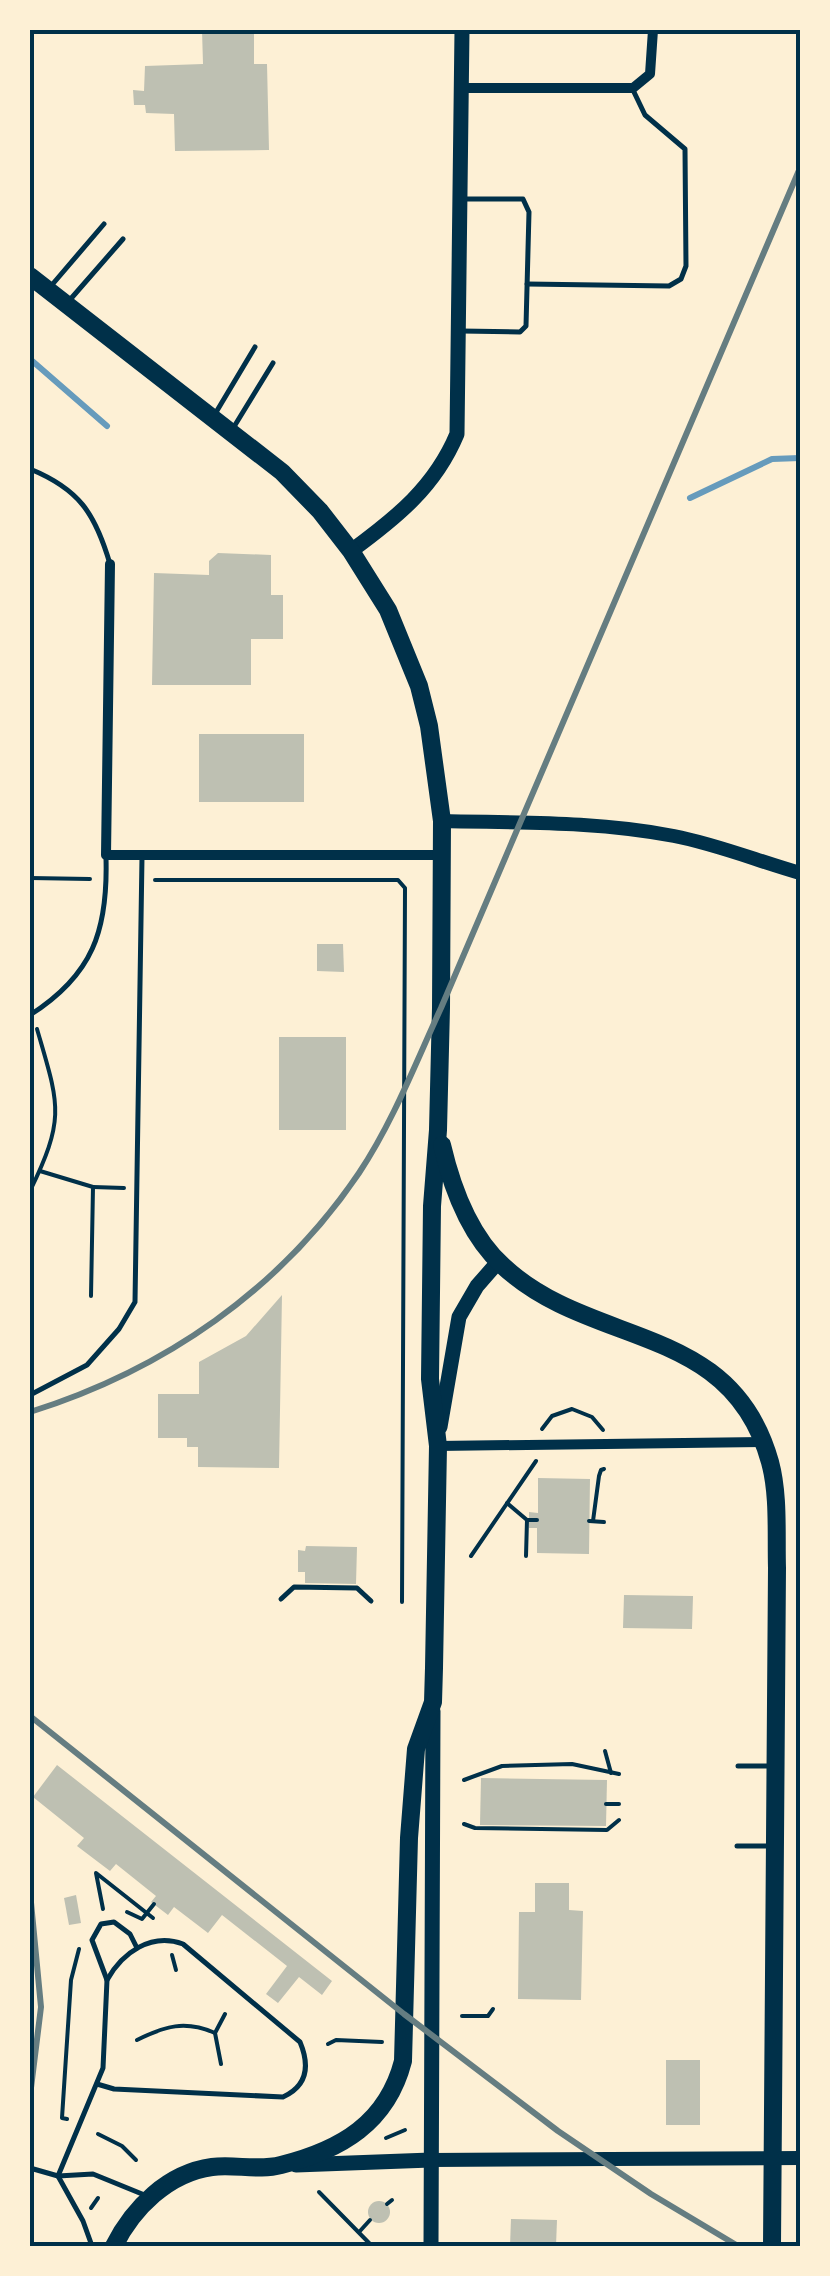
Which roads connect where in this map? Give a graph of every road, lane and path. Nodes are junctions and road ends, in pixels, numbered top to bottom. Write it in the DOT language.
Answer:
graph roads {
  1 [pos="462,30"];
  2 [pos="653,30"];
  3 [pos="462,88"];
  4 [pos="632,88"];
  5 [pos="460,199"];
  6 [pos="104,224"];
  7 [pos="123,238"];
  8 [pos="30,276"];
  9 [pos="527,284"];
  10 [pos="48,290"];
  11 [pos="66,304"];
  12 [pos="458,330"];
  13 [pos="255,348"];
  14 [pos="273,363"];
  15 [pos="212,418"];
  16 [pos="231,432"];
  17 [pos="30,469"];
  18 [pos="351,551"];
  19 [pos="110,564"];
  20 [pos="442,820"];
  21 [pos="106,854"];
  22 [pos="142,854"];
  23 [pos="442,856"];
  24 [pos="800,874"];
  25 [pos="30,878"];
  26 [pos="107,880"];
  27 [pos="141,880"];
  28 [pos="30,1015"];
  29 [pos="438,1130"];
  30 [pos="40,1172"];
  31 [pos="94,1187"];
  32 [pos="136,1188"];
  33 [pos="30,1191"];
  34 [pos="498,1262"];
  35 [pos="91,1296"];
  36 [pos="30,1395"];
  37 [pos="540,1433"];
  38 [pos="604,1439"];
  39 [pos="763,1442"];
  40 [pos="438,1446"];
  41 [pos="539,1458"];
  42 [pos="604,1470"];
  43 [pos="507,1502"];
  44 [pos="526,1520"];
  45 [pos="538,1520"];
  46 [pos="604,1522"];
  47 [pos="471,1556"];
  48 [pos="526,1556"];
  49 [pos="281,1598"];
  50 [pos="371,1601"];
  51 [pos="402,1602"];
  52 [pos="433,1702"];
  53 [pos="606,1751"];
  54 [pos="738,1766"];
  55 [pos="776,1766"];
  56 [pos="611,1773"];
  57 [pos="619,1774"];
  58 [pos="464,1780"];
  59 [pos="606,1804"];
  60 [pos="619,1804"];
  61 [pos="619,1820"];
  62 [pos="464,1824"];
  63 [pos="737,1846"];
  64 [pos="776,1846"];
  65 [pos="154,1904"];
  66 [pos="102,1910"];
  67 [pos="93,1914"];
  68 [pos="147,1914"];
  69 [pos="154,1918"];
  70 [pos="80,1946"];
  71 [pos="137,1948"];
  72 [pos="172,1955"];
  73 [pos="176,1970"];
  74 [pos="107,1980"];
  75 [pos="493,2009"];
  76 [pos="225,2014"];
  77 [pos="462,2016"];
  78 [pos="215,2033"];
  79 [pos="137,2040"];
  80 [pos="382,2042"];
  81 [pos="328,2044"];
  82 [pos="221,2064"];
  83 [pos="97,2084"];
  84 [pos="67,2119"];
  85 [pos="381,2130"];
  86 [pos="405,2130"];
  87 [pos="98,2134"];
  88 [pos="386,2138"];
  89 [pos="394,2151"];
  90 [pos="774,2158"];
  91 [pos="800,2158"];
  92 [pos="136,2160"];
  93 [pos="432,2160"];
  94 [pos="279,2166"];
  95 [pos="30,2168"];
  96 [pos="58,2176"];
  97 [pos="319,2192"];
  98 [pos="150,2196"];
  99 [pos="98,2198"];
  100 [pos="91,2208"];
  101 [pos="370,2220"];
  102 [pos="358,2232"];
  103 [pos="92,2246"];
  104 [pos="114,2246"];
  105 [pos="372,2246"];
  106 [pos="431,2246"];
  107 [pos="772,2246"];
  1 -- 3 [label="main road"];
  2 -- 4 [label="street"];
  3 -- 4 [label="street"];
  3 -- 5 [label="main road"];
  4 -- 9 [label="lane"];
  5 -- 9 [label="lane"];
  5 -- 12 [label="main road"];
  6 -- 10 [label="lane"];
  7 -- 11 [label="lane"];
  8 -- 10 [label="main road"];
  9 -- 12 [label="lane"];
  10 -- 11 [label="main road"];
  11 -- 15 [label="main road"];
  12 -- 18 [label="main road"];
  13 -- 15 [label="lane"];
  14 -- 16 [label="lane"];
  15 -- 16 [label="main road"];
  16 -- 18 [label="main road"];
  17 -- 19 [label="lane"];
  18 -- 20 [label="main road"];
  19 -- 21 [label="street"];
  20 -- 23 [label="main road"];
  20 -- 24 [label="street"];
  21 -- 22 [label="street"];
  21 -- 26 [label="lane"];
  22 -- 23 [label="street"];
  22 -- 27 [label="lane"];
  23 -- 29 [label="main road"];
  25 -- 26 [label="path"];
  26 -- 28 [label="lane"];
  27 -- 32 [label="lane"];
  27 -- 51 [label="path"];
  28 -- 30 [label="path"];
  29 -- 34 [label="main road"];
  29 -- 40 [label="main road"];
  30 -- 31 [label="path"];
  30 -- 33 [label="path"];
  31 -- 32 [label="path"];
  31 -- 35 [label="path"];
  32 -- 36 [label="lane"];
  34 -- 39 [label="main road"];
  34 -- 40 [label="main road"];
  37 -- 38 [label="path"];
  38 -- 39 [label="street"];
  38 -- 40 [label="street"];
  39 -- 55 [label="main road"];
  40 -- 52 [label="main road"];
  41 -- 43 [label="path"];
  42 -- 46 [label="path"];
  43 -- 44 [label="path"];
  43 -- 47 [label="path"];
  44 -- 45 [label="path"];
  44 -- 48 [label="path"];
  49 -- 50 [label="lane"];
  52 -- 93 [label="main road"];
  52 -- 94 [label="main road"];
  53 -- 56 [label="path"];
  54 -- 55 [label="lane"];
  55 -- 64 [label="main road"];
  56 -- 57 [label="path"];
  56 -- 58 [label="path"];
  59 -- 60 [label="path"];
  61 -- 62 [label="path"];
  63 -- 64 [label="lane"];
  64 -- 90 [label="main road"];
  65 -- 68 [label="path"];
  66 -- 67 [label="path"];
  66 -- 68 [label="path"];
  66 -- 68 [label="path"];
  68 -- 69 [label="path"];
  70 -- 84 [label="path"];
  71 -- 74 [label="lane"];
  71 -- 74 [label="lane"];
  71 -- 83 [label="lane"];
  72 -- 73 [label="path"];
  74 -- 83 [label="lane"];
  75 -- 77 [label="path"];
  76 -- 78 [label="path"];
  78 -- 79 [label="path"];
  78 -- 82 [label="path"];
  80 -- 81 [label="path"];
  83 -- 96 [label="lane"];
  85 -- 88 [label="path"];
  86 -- 88 [label="path"];
  87 -- 92 [label="path"];
  88 -- 89 [label="path"];
  90 -- 91 [label="street"];
  90 -- 93 [label="street"];
  90 -- 107 [label="main road"];
  93 -- 94 [label="main road"];
  93 -- 106 [label="main road"];
  94 -- 98 [label="main road"];
  95 -- 96 [label="lane"];
  96 -- 98 [label="lane"];
  96 -- 103 [label="lane"];
  97 -- 102 [label="path"];
  98 -- 104 [label="main road"];
  99 -- 100 [label="path"];
  101 -- 102 [label="path"];
  102 -- 105 [label="path"];
}
